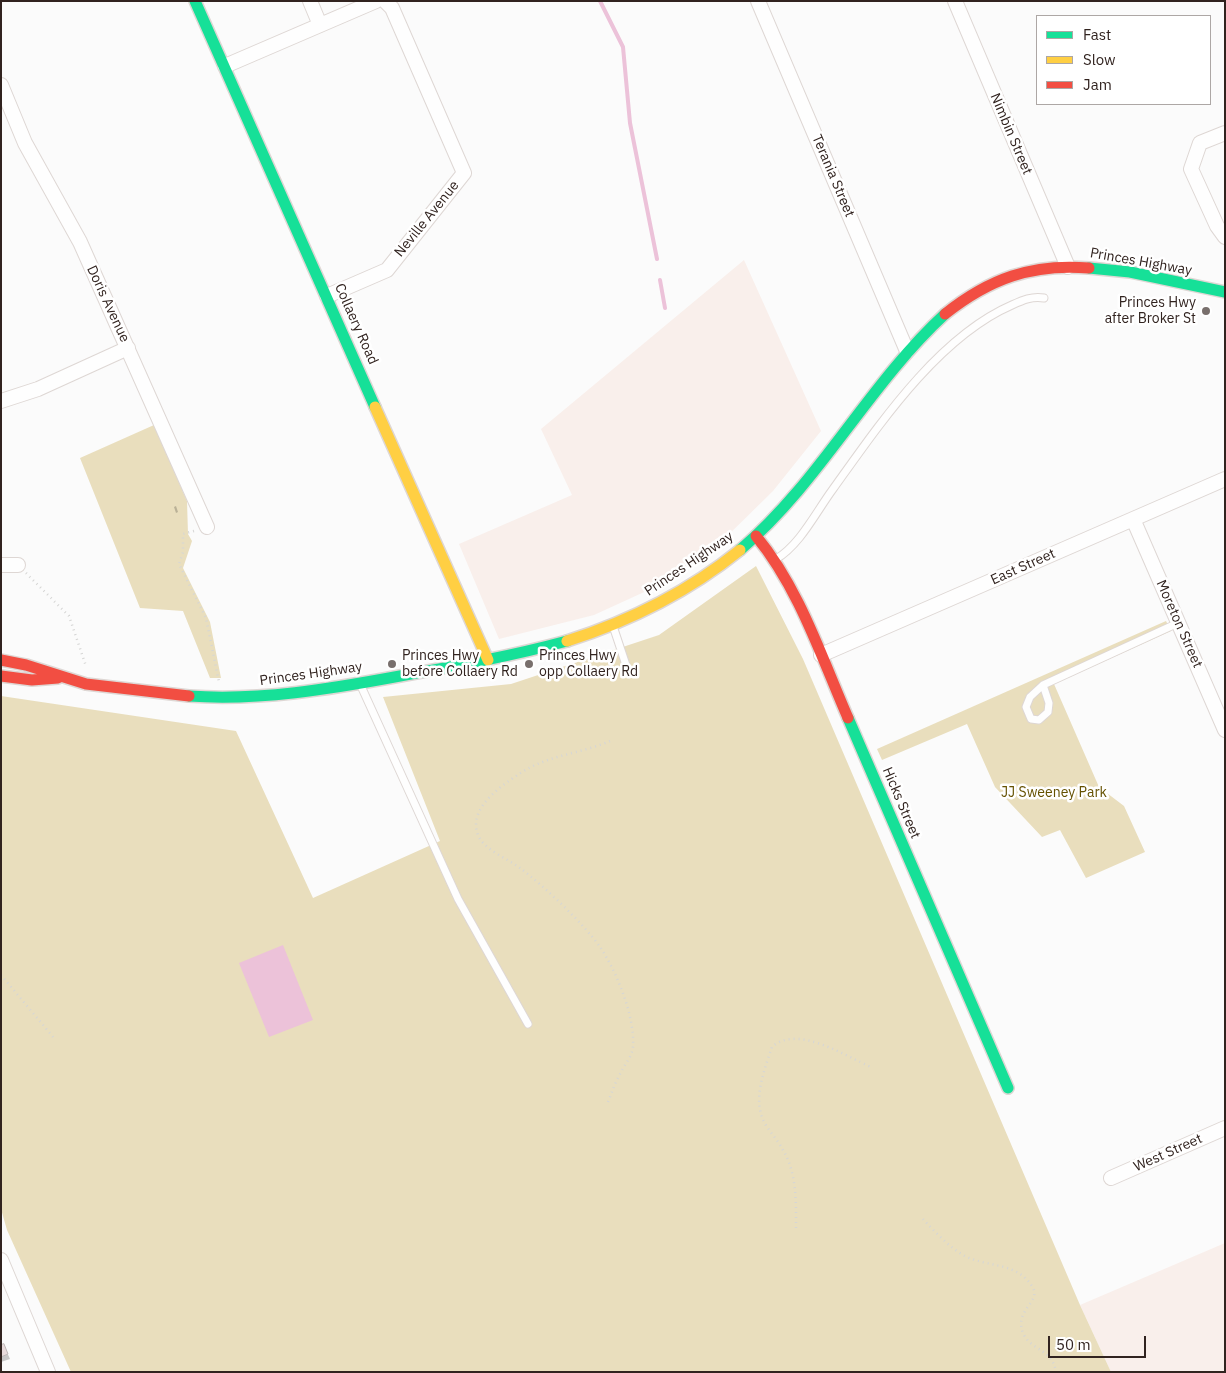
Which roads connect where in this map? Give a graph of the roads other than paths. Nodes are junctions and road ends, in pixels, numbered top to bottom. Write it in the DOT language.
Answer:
graph roads {
  1 [pos="196,1"];
  2 [pos="310,1"];
  3 [pos="376,1"];
  4 [pos="385,1"];
  5 [pos="758,1"];
  6 [pos="954,1"];
  7 [pos="320,25"];
  8 [pos="225,66"];
  9 [pos="1,85"];
  10 [pos="1225,133"];
  11 [pos="1225,237"];
  12 [pos="1068,267"];
  13 [pos="1225,292"];
  14 [pos="327,296"];
  15 [pos="1044,298"];
  16 [pos="128,348"];
  17 [pos="907,351"];
  18 [pos="1,401"];
  19 [pos="1225,479"];
  20 [pos="1133,519"];
  21 [pos="207,527"];
  22 [pos="756,536"];
  23 [pos="775,559"];
  24 [pos="1,565"];
  25 [pos="18,565"];
  26 [pos="1178,622"];
  27 [pos="613,626"];
  28 [pos="821,655"];
  29 [pos="1,660"];
  30 [pos="488,660"];
  31 [pos="626,665"];
  32 [pos="1,676"];
  33 [pos="62,678"];
  34 [pos="360,683"];
  35 [pos="1043,685"];
  36 [pos="1225,730"];
  37 [pos="528,1024"];
  38 [pos="1008,1088"];
  39 [pos="1225,1128"];
  40 [pos="1110,1178"];
  41 [pos="1,1260"];
  42 [pos="48,1372"];
  1 -- 8 [label="main road, Collaery Road"];
  2 -- 7 [label="street"];
  3 -- 7 [label="street"];
  4 -- 14 [label="street, Neville Avenue"];
  5 -- 17 [label="street, Terania Street"];
  6 -- 12 [label="street, Nimbin Street"];
  7 -- 8 [label="street"];
  8 -- 14 [label="main road, Collaery Road"];
  9 -- 16 [label="street, Doris Avenue"];
  10 -- 11 [label="street"];
  12 -- 13 [label="main road, Princes Highway"];
  12 -- 17 [label="main road, Princes Highway"];
  14 -- 30 [label="main road, Collaery Road"];
  15 -- 23 [label="lane"];
  16 -- 18 [label="street"];
  16 -- 21 [label="street, Doris Avenue"];
  17 -- 22 [label="main road, Princes Highway"];
  19 -- 20 [label="street, East Street"];
  20 -- 26 [label="street, Moreton Street"];
  20 -- 28 [label="street, East Street"];
  22 -- 23 [label="main road, Hicks Street"];
  22 -- 27 [label="main road, Princes Highway"];
  23 -- 28 [label="main road, Hicks Street"];
  24 -- 25 [label="street"];
  26 -- 35 [label="lane"];
  26 -- 36 [label="street, Moreton Street"];
  27 -- 30 [label="main road, Princes Highway"];
  27 -- 31 [label="lane"];
  28 -- 38 [label="main road, Hicks Street"];
  29 -- 33 [label="main road, Princes Highway"];
  30 -- 34 [label="main road, Princes Highway"];
  32 -- 33 [label="main road, Princes Highway"];
  33 -- 34 [label="main road, Princes Highway"];
  34 -- 37 [label="lane"];
  35 -- 35 [label="lane"];
  39 -- 40 [label="street, West Street"];
  41 -- 42 [label="street"];
}
